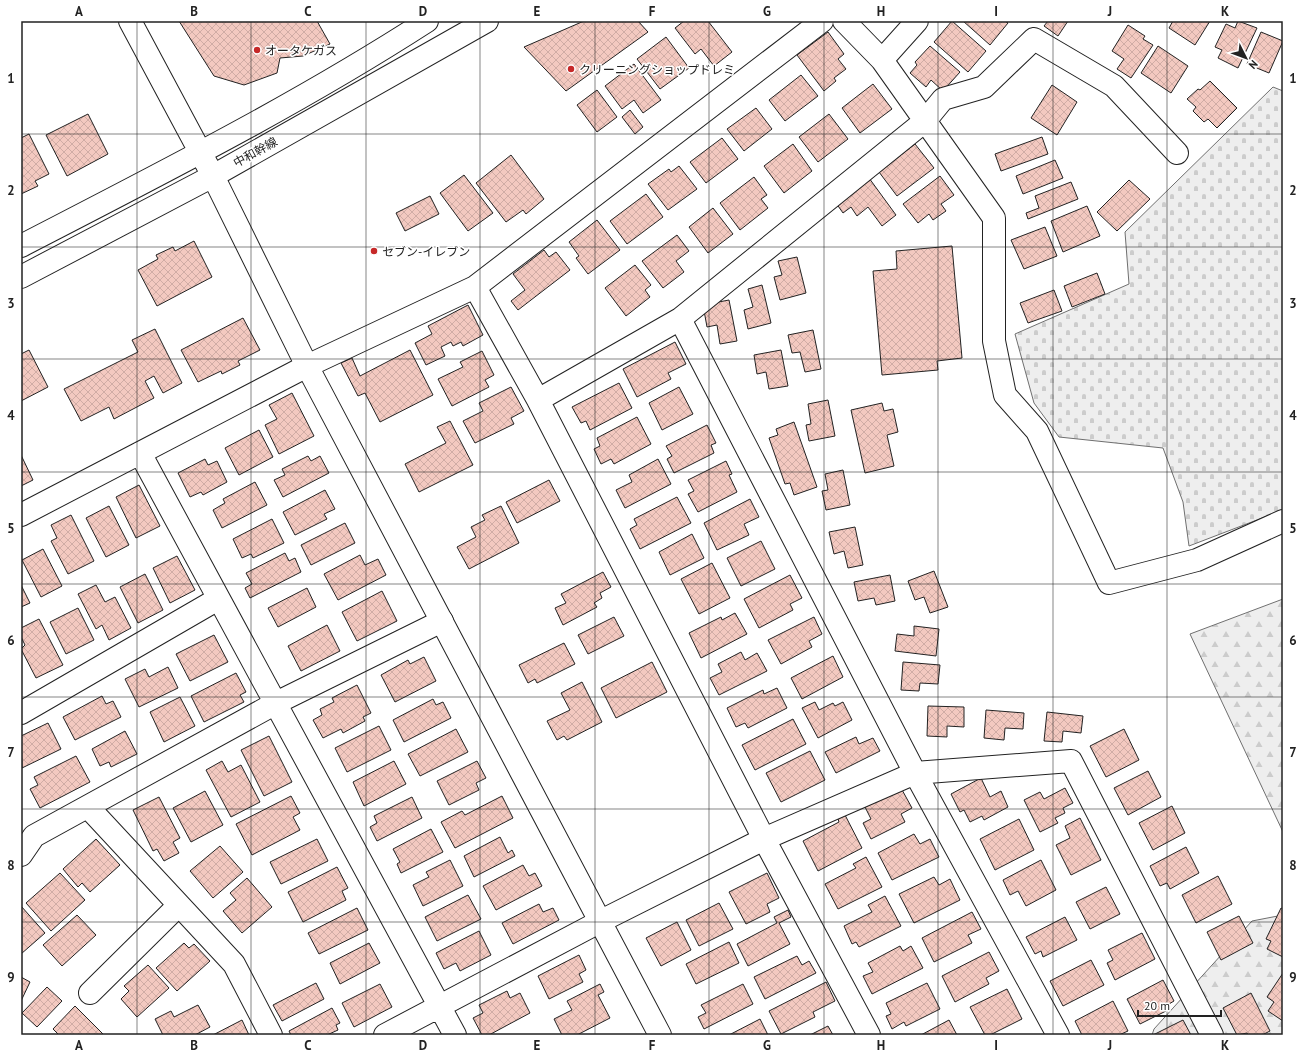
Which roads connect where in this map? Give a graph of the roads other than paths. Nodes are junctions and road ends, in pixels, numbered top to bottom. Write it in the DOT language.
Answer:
graph roads {
  1 [pos="130,21"];
  2 [pos="427,21"];
  3 [pos="487,21"];
  4 [pos="822,21"];
  5 [pos="917,21"];
  6 [pos="849,22"];
  7 [pos="882,60"];
  8 [pos="925,121"];
  9 [pos="201,153"];
  10 [pos="1177,153"];
  11 [pos="213,176"];
  12 [pos="21,246"];
  13 [pos="21,277"];
  14 [pos="475,288"];
  15 [pos="680,319"];
  16 [pos="307,366"];
  17 [pos="538,400"];
  18 [pos="140,453"];
  19 [pos="21,515"];
  20 [pos="1283,521"];
  21 [pos="218,599"];
  22 [pos="442,621"];
  23 [pos="276,703"];
  24 [pos="21,712"];
  25 [pos="915,773"];
  26 [pos="88,807"];
  27 [pos="764,839"];
  28 [pos="21,856"];
  29 [pos="179,905"];
  30 [pos="601,921"];
  31 [pos="90,993"];
  32 [pos="440,1006"];
  33 [pos="272,1035"];
  34 [pos="385,1035"];
  35 [pos="455,1035"];
  36 [pos="660,1035"];
  37 [pos="869,1035"];
  38 [pos="1058,1035"];
  39 [pos="1212,1035"];
  1 -- 9 [label="street"];
  2 -- 9 [label="street"];
  3 -- 11 [label="street, 中和幹線"];
  4 -- 14 [label="street"];
  5 -- 7 [label="street"];
  6 -- 7 [label="street"];
  7 -- 8 [label="street"];
  8 -- 10 [label="street"];
  8 -- 15 [label="street"];
  8 -- 20 [label="street"];
  9 -- 11 [label="street"];
  9 -- 12 [label="street"];
  11 -- 13 [label="street, 中和幹線"];
  11 -- 16 [label="street"];
  14 -- 16 [label="street"];
  14 -- 17 [label="street"];
  15 -- 17 [label="street"];
  15 -- 25 [label="street"];
  16 -- 18 [label="street"];
  16 -- 22 [label="street"];
  17 -- 27 [label="street"];
  18 -- 19 [label="street"];
  18 -- 21 [label="street"];
  21 -- 23 [label="street"];
  21 -- 24 [label="street"];
  22 -- 23 [label="street"];
  22 -- 30 [label="street"];
  23 -- 26 [label="street"];
  23 -- 32 [label="street"];
  25 -- 27 [label="street"];
  25 -- 38 [label="street"];
  25 -- 39 [label="street"];
  26 -- 28 [label="street"];
  26 -- 29 [label="street"];
  27 -- 30 [label="street"];
  27 -- 37 [label="street"];
  29 -- 31 [label="street"];
  29 -- 33 [label="street"];
  30 -- 32 [label="street"];
  30 -- 36 [label="street"];
  32 -- 34 [label="street"];
  32 -- 35 [label="street"];
}
